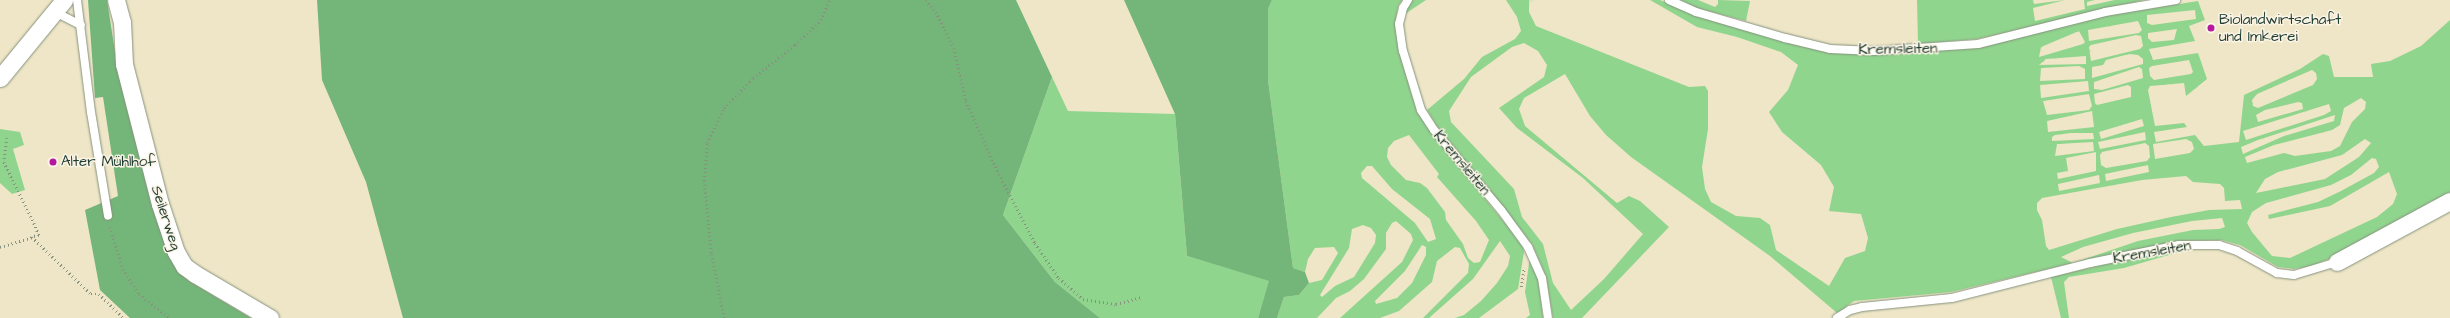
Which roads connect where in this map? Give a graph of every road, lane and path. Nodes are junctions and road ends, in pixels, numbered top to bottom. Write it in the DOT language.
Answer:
graph roads {
  1 [pos="77,0"];
  2 [pos="116,0"];
  3 [pos="829,0"];
  4 [pos="926,0"];
  5 [pos="1408,0"];
  6 [pos="1669,0"];
  7 [pos="2176,0"];
  8 [pos="60,6"];
  9 [pos="81,25"];
  10 [pos="0,78"];
  11 [pos="7,138"];
  12 [pos="2450,201"];
  13 [pos="108,216"];
  14 [pos="32,237"];
  15 [pos="0,246"];
  16 [pos="2337,262"];
  17 [pos="1142,297"];
  18 [pos="124,318"];
  19 [pos="170,318"];
  20 [pos="270,318"];
  21 [pos="724,318"];
  22 [pos="1548,318"];
  23 [pos="1837,318"];
  1 -- 9 [label="lane"];
  2 -- 20 [label="street, Seilerweg"];
  3 -- 21 [label="path"];
  4 -- 17 [label="path"];
  5 -- 22 [label="lane, Kremsleiten"];
  6 -- 7 [label="lane, Kremsleiten"];
  8 -- 9 [label="lane"];
  8 -- 10 [label="street"];
  9 -- 13 [label="lane"];
  11 -- 14 [label="path"];
  12 -- 16 [label="street, Kremsleiten"];
  13 -- 19 [label="path"];
  14 -- 15 [label="path"];
  14 -- 18 [label="path"];
  16 -- 23 [label="lane, Kremsleiten"];
}
